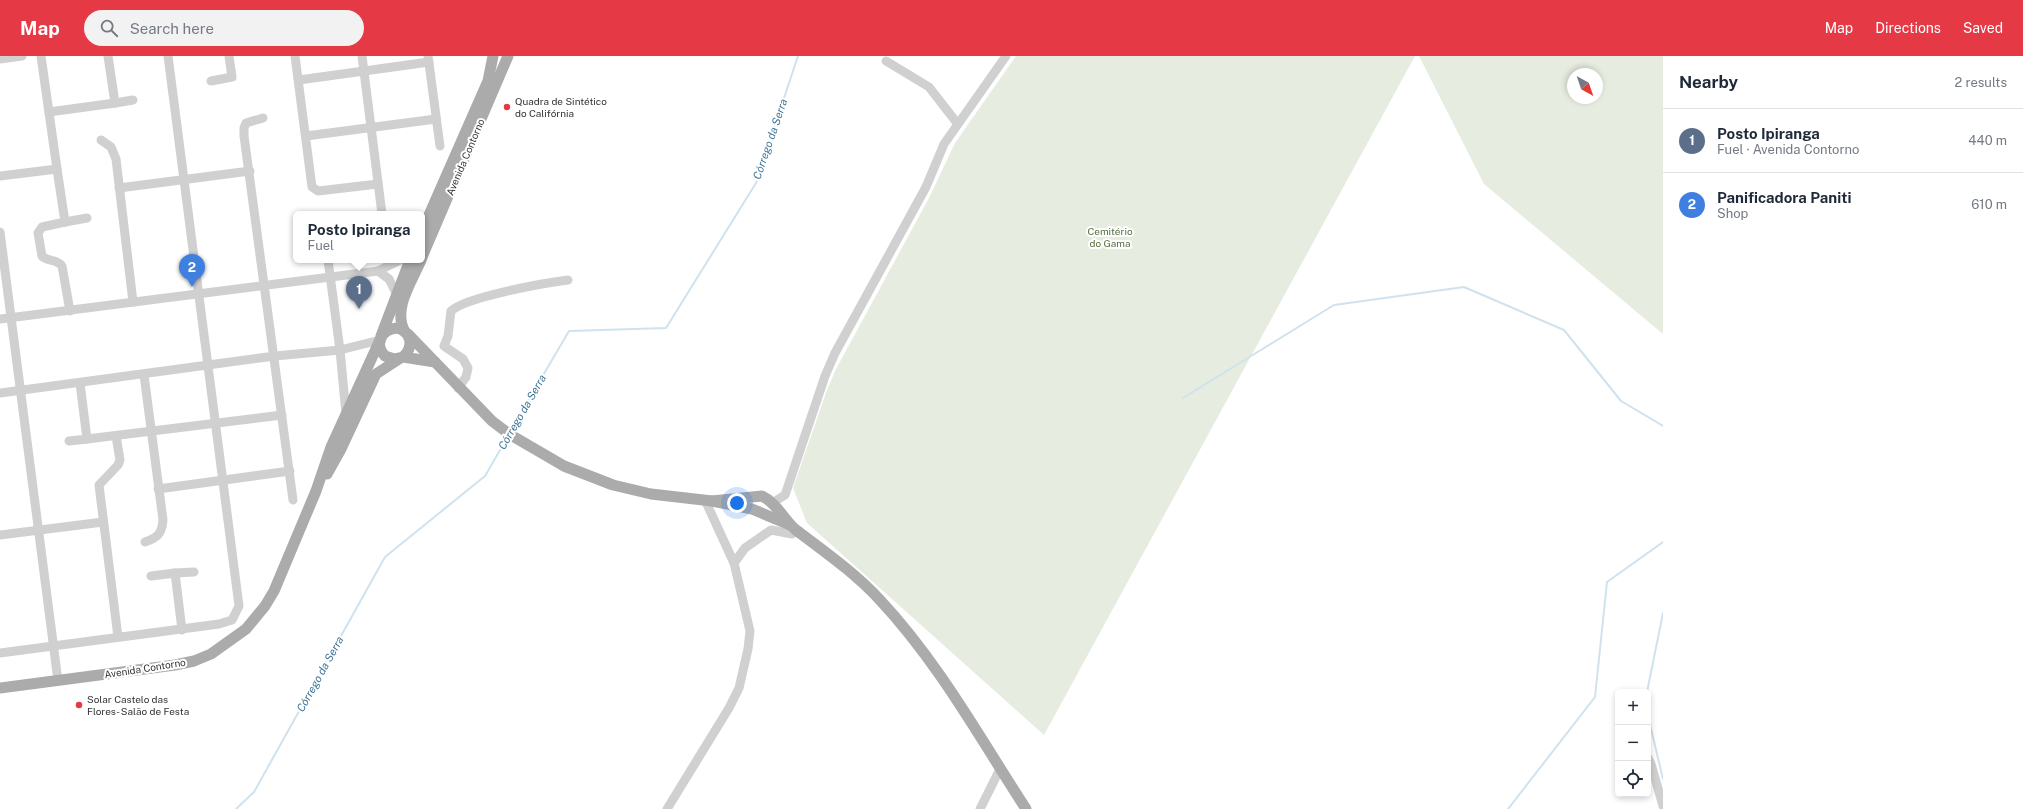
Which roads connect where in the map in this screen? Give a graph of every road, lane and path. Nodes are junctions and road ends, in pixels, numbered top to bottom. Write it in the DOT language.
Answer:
graph roads {
  1 [pos="22,56"];
  2 [pos="41,56"];
  3 [pos="108,56"];
  4 [pos="168,56"];
  5 [pos="229,56"];
  6 [pos="295,56"];
  7 [pos="362,56"];
  8 [pos="493,56"];
  9 [pos="508,56"];
  10 [pos="1006,56"];
  11 [pos="11,57"];
  12 [pos="0,59"];
  13 [pos="429,59"];
  14 [pos="886,61"];
  15 [pos="365,72"];
  16 [pos="299,80"];
  17 [pos="211,81"];
  18 [pos="133,100"];
  19 [pos="115,103"];
  20 [pos="49,112"];
  21 [pos="263,118"];
  22 [pos="436,119"];
  23 [pos="957,123"];
  24 [pos="371,127"];
  25 [pos="306,136"];
  26 [pos="101,140"];
  27 [pos="440,146"];
  28 [pos="57,170"];
  29 [pos="250,171"];
  30 [pos="0,176"];
  31 [pos="184,180"];
  32 [pos="378,184"];
  33 [pos="119,188"];
  34 [pos="382,211"];
  35 [pos="87,218"];
  36 [pos="65,222"];
  37 [pos="425,224"];
  38 [pos="0,232"];
  39 [pos="425,250"];
  40 [pos="329,263"];
  41 [pos="380,263"];
  42 [pos="394,263"];
  43 [pos="409,263"];
  44 [pos="419,263"];
  45 [pos="379,271"];
  46 [pos="331,276"];
  47 [pos="568,280"];
  48 [pos="265,284"];
  49 [pos="199,293"];
  50 [pos="396,293"];
  51 [pos="133,302"];
  52 [pos="70,311"];
  53 [pos="11,317"];
  54 [pos="0,319"];
  55 [pos="406,333"];
  56 [pos="380,338"];
  57 [pos="340,350"];
  58 [pos="275,356"];
  59 [pos="401,358"];
  60 [pos="435,362"];
  61 [pos="209,365"];
  62 [pos="144,375"];
  63 [pos="80,383"];
  64 [pos="458,388"];
  65 [pos="20,390"];
  66 [pos="0,393"];
  67 [pos="282,415"];
  68 [pos="346,415"];
  69 [pos="217,422"];
  70 [pos="151,430"];
  71 [pos="116,436"];
  72 [pos="87,439"];
  73 [pos="69,441"];
  74 [pos="290,471"];
  75 [pos="224,481"];
  76 [pos="158,489"];
  77 [pos="316,491"];
  78 [pos="757,497"];
  79 [pos="293,500"];
  80 [pos="709,500"];
  81 [pos="772,503"];
  82 [pos="757,512"];
  83 [pos="103,522"];
  84 [pos="794,528"];
  85 [pos="38,529"];
  86 [pos="0,535"];
  87 [pos="145,542"];
  88 [pos="734,564"];
  89 [pos="194,572"];
  90 [pos="175,573"];
  91 [pos="151,576"];
  92 [pos="182,630"];
  93 [pos="118,637"];
  94 [pos="52,646"];
  95 [pos="0,652"];
  96 [pos="58,681"];
  97 [pos="0,688"];
  98 [pos="1650,761"];
  99 [pos="1000,769"];
  100 [pos="1663,806"];
  101 [pos="668,809"];
  102 [pos="980,809"];
  103 [pos="1026,809"];
  1 -- 11 [label="street"];
  2 -- 20 [label="street"];
  3 -- 19 [label="street"];
  4 -- 31 [label="street"];
  5 -- 17 [label="street"];
  6 -- 16 [label="street"];
  7 -- 15 [label="street"];
  8 -- 37 [label="main road, Avenida Contorno"];
  9 -- 39 [label="main road, Avenida Contorno"];
  10 -- 23 [label="street"];
  11 -- 12 [label="street"];
  13 -- 15 [label="street"];
  13 -- 22 [label="street"];
  14 -- 23 [label="street"];
  15 -- 16 [label="street"];
  15 -- 24 [label="street"];
  16 -- 25 [label="street"];
  18 -- 19 [label="street"];
  19 -- 20 [label="street"];
  20 -- 28 [label="street"];
  21 -- 29 [label="street"];
  22 -- 24 [label="street"];
  22 -- 27 [label="street"];
  23 -- 81 [label="street"];
  24 -- 25 [label="street"];
  24 -- 32 [label="street"];
  25 -- 32 [label="street"];
  26 -- 33 [label="street"];
  28 -- 30 [label="street"];
  28 -- 36 [label="street"];
  29 -- 31 [label="street"];
  29 -- 48 [label="street"];
  31 -- 33 [label="street"];
  31 -- 49 [label="street"];
  32 -- 34 [label="street"];
  33 -- 51 [label="street"];
  35 -- 36 [label="street"];
  36 -- 52 [label="street"];
  38 -- 53 [label="street"];
  40 -- 46 [label="street"];
  41 -- 45 [label="street"];
  42 -- 45 [label="street"];
  43 -- 50 [label="main road, Avenida Contorno"];
  44 -- 55 [label="main road, Avenida Contorno"];
  45 -- 46 [label="street"];
  45 -- 50 [label="street"];
  46 -- 48 [label="street"];
  46 -- 57 [label="street"];
  47 -- 64 [label="street"];
  48 -- 49 [label="street"];
  48 -- 58 [label="street"];
  49 -- 51 [label="street"];
  49 -- 61 [label="street"];
  50 -- 56 [label="main road, Avenida Contorno"];
  51 -- 52 [label="street"];
  52 -- 53 [label="street"];
  53 -- 54 [label="street"];
  53 -- 65 [label="street"];
  55 -- 56 [label="main road"];
  55 -- 59 [label="main road"];
  55 -- 60 [label="main road"];
  56 -- 57 [label="street"];
  56 -- 59 [label="main road"];
  56 -- 68 [label="main road, Avenida Contorno"];
  57 -- 58 [label="street"];
  57 -- 68 [label="street"];
  58 -- 61 [label="street"];
  58 -- 67 [label="street"];
  59 -- 60 [label="main road"];
  59 -- 77 [label="main road, Avenida Contorno"];
  60 -- 64 [label="main road"];
  61 -- 62 [label="street"];
  61 -- 69 [label="street"];
  62 -- 63 [label="street"];
  62 -- 70 [label="street"];
  63 -- 65 [label="street"];
  63 -- 72 [label="street"];
  64 -- 80 [label="main road"];
  65 -- 66 [label="street"];
  65 -- 85 [label="street"];
  67 -- 69 [label="street"];
  67 -- 74 [label="street"];
  68 -- 77 [label="main road, Avenida Contorno"];
  69 -- 70 [label="street"];
  69 -- 75 [label="street"];
  70 -- 71 [label="street"];
  70 -- 76 [label="street"];
  71 -- 72 [label="street"];
  71 -- 83 [label="street"];
  72 -- 73 [label="street"];
  74 -- 75 [label="street"];
  74 -- 79 [label="street"];
  75 -- 76 [label="street"];
  75 -- 92 [label="street"];
  76 -- 87 [label="street"];
  77 -- 96 [label="main road, Avenida Contorno"];
  78 -- 80 [label="main road"];
  78 -- 81 [label="main road"];
  78 -- 82 [label="main road"];
  80 -- 82 [label="main road"];
  80 -- 88 [label="street"];
  81 -- 82 [label="main road"];
  81 -- 84 [label="main road"];
  82 -- 84 [label="main road"];
  83 -- 85 [label="street"];
  83 -- 93 [label="street"];
  84 -- 88 [label="street"];
  84 -- 99 [label="main road"];
  85 -- 86 [label="street"];
  85 -- 94 [label="street"];
  88 -- 101 [label="street"];
  89 -- 90 [label="street"];
  90 -- 91 [label="street"];
  90 -- 92 [label="street"];
  92 -- 93 [label="street"];
  93 -- 94 [label="street"];
  94 -- 95 [label="street"];
  94 -- 96 [label="street"];
  96 -- 97 [label="main road, Avenida Contorno"];
  98 -- 100 [label="street"];
  99 -- 102 [label="street"];
  99 -- 103 [label="main road"];
}
